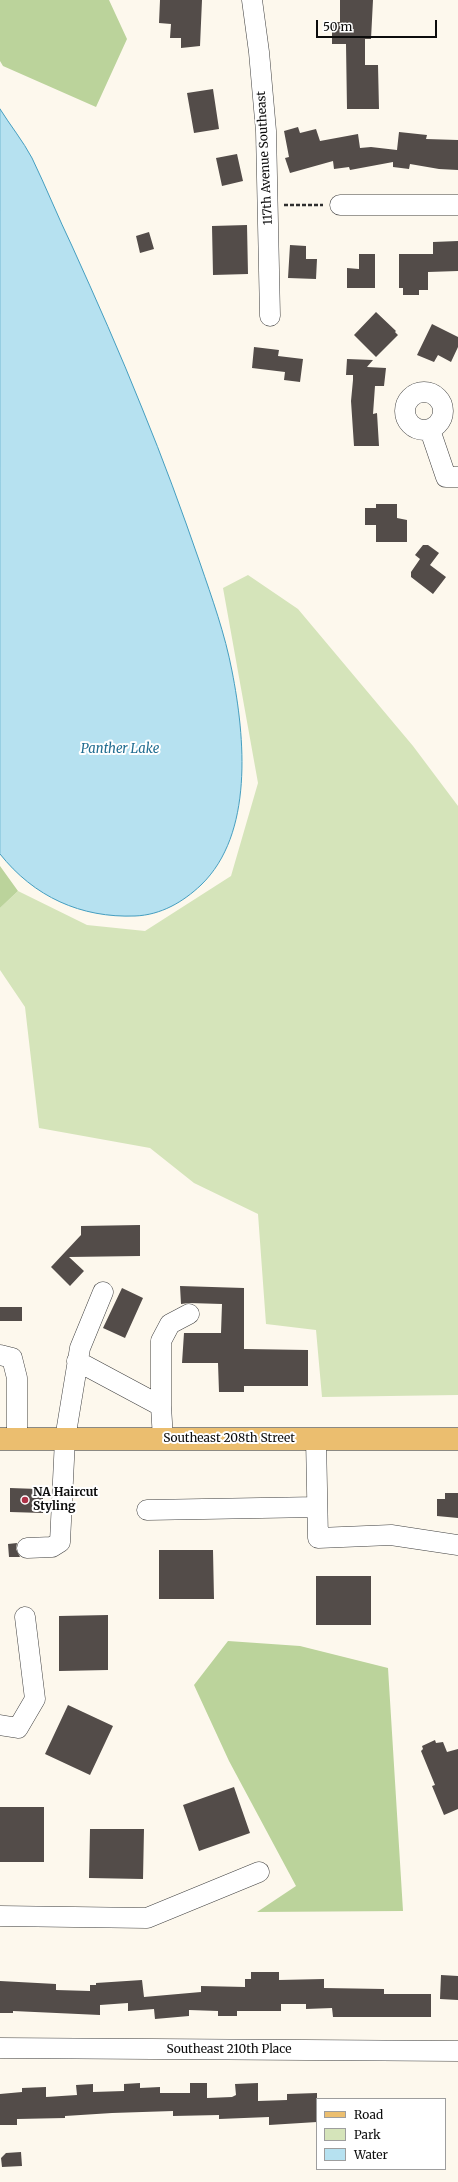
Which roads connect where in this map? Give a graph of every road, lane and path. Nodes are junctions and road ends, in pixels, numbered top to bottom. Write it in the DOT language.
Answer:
graph roads {
  1 [pos="252,0"];
  2 [pos="268,204"];
  3 [pos="458,205"];
  4 [pos="340,206"];
  5 [pos="270,316"];
  6 [pos="430,430"];
  7 [pos="458,477"];
  8 [pos="104,1292"];
  9 [pos="189,1314"];
  10 [pos="0,1355"];
  11 [pos="77,1361"];
  12 [pos="161,1406"];
  13 [pos="8,1439"];
  14 [pos="65,1439"];
  15 [pos="164,1439"];
  16 [pos="316,1439"];
  17 [pos="458,1439"];
  18 [pos="317,1507"];
  19 [pos="147,1510"];
  20 [pos="458,1544"];
  21 [pos="27,1548"];
  22 [pos="25,1617"];
  23 [pos="0,1725"];
  24 [pos="259,1872"];
  25 [pos="0,1916"];
  26 [pos="0,2048"];
  27 [pos="458,2051"];
  1 -- 2 [label="street, 117th Avenue Southeast"];
  2 -- 4 [label="path"];
  2 -- 5 [label="street, 117th Avenue Southeast"];
  3 -- 4 [label="street"];
  6 -- 7 [label="street"];
  8 -- 11 [label="street"];
  9 -- 12 [label="street"];
  10 -- 13 [label="street"];
  11 -- 12 [label="street"];
  11 -- 14 [label="street"];
  12 -- 15 [label="street"];
  13 -- 14 [label="main road, Southeast 208th Street"];
  14 -- 15 [label="main road, Southeast 208th Street"];
  14 -- 21 [label="street"];
  15 -- 16 [label="main road, Southeast 208th Street"];
  16 -- 17 [label="main road, Southeast 208th Street"];
  16 -- 18 [label="street"];
  18 -- 19 [label="street"];
  18 -- 20 [label="street"];
  22 -- 23 [label="street"];
  24 -- 25 [label="street"];
  26 -- 27 [label="street, Southeast 210th Place"];
}
